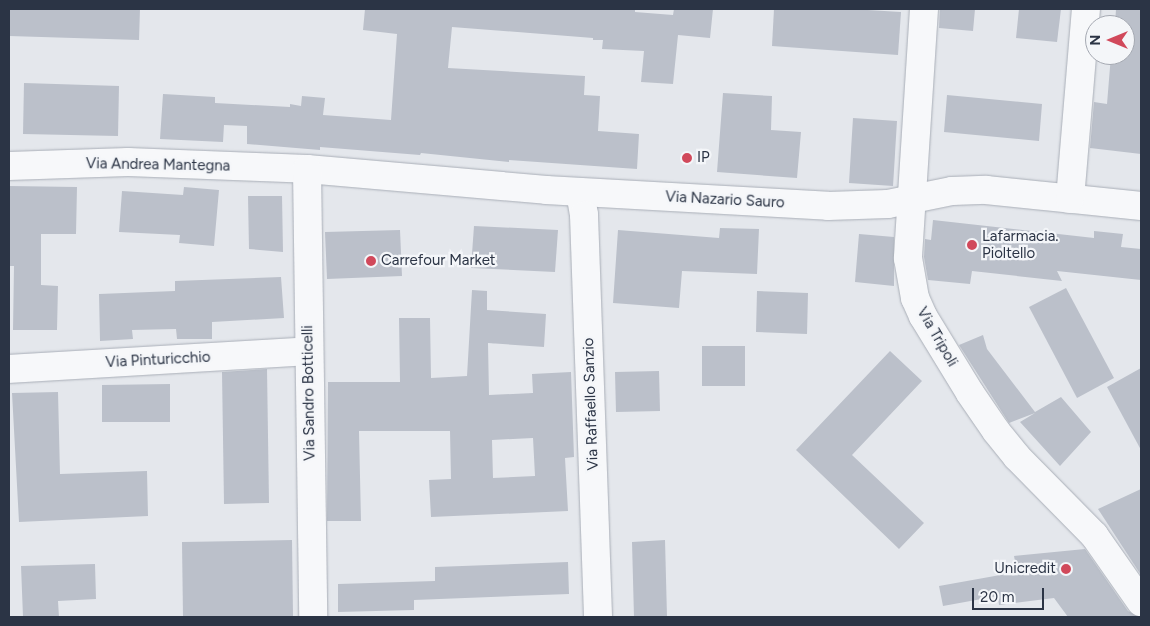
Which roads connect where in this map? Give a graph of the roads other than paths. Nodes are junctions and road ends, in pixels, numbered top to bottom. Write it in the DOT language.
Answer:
graph roads {
  1 [pos="924,9"];
  2 [pos="1086,9"];
  3 [pos="9,166"];
  4 [pos="307,169"];
  5 [pos="580,192"];
  6 [pos="1070,199"];
  7 [pos="911,200"];
  8 [pos="1141,206"];
  9 [pos="308,351"];
  10 [pos="9,369"];
  11 [pos="1141,602"];
  12 [pos="313,617"];
  13 [pos="598,617"];
  1 -- 7 [label="street, Via Tripoli"];
  2 -- 6 [label="street"];
  3 -- 4 [label="street, Via Andrea Mantegna"];
  4 -- 5 [label="street, Via Nazario Sauro"];
  4 -- 9 [label="street, Via Sandro Botticelli"];
  5 -- 7 [label="street, Via Nazario Sauro"];
  5 -- 13 [label="street, Via Raffaello Sanzio"];
  6 -- 7 [label="street, Via Nazario Sauro"];
  6 -- 8 [label="street, Via Nazario Sauro"];
  7 -- 11 [label="street, Via Tripoli"];
  9 -- 10 [label="street, Via Pinturicchio"];
  9 -- 12 [label="street, Via Sandro Botticelli"];
}
